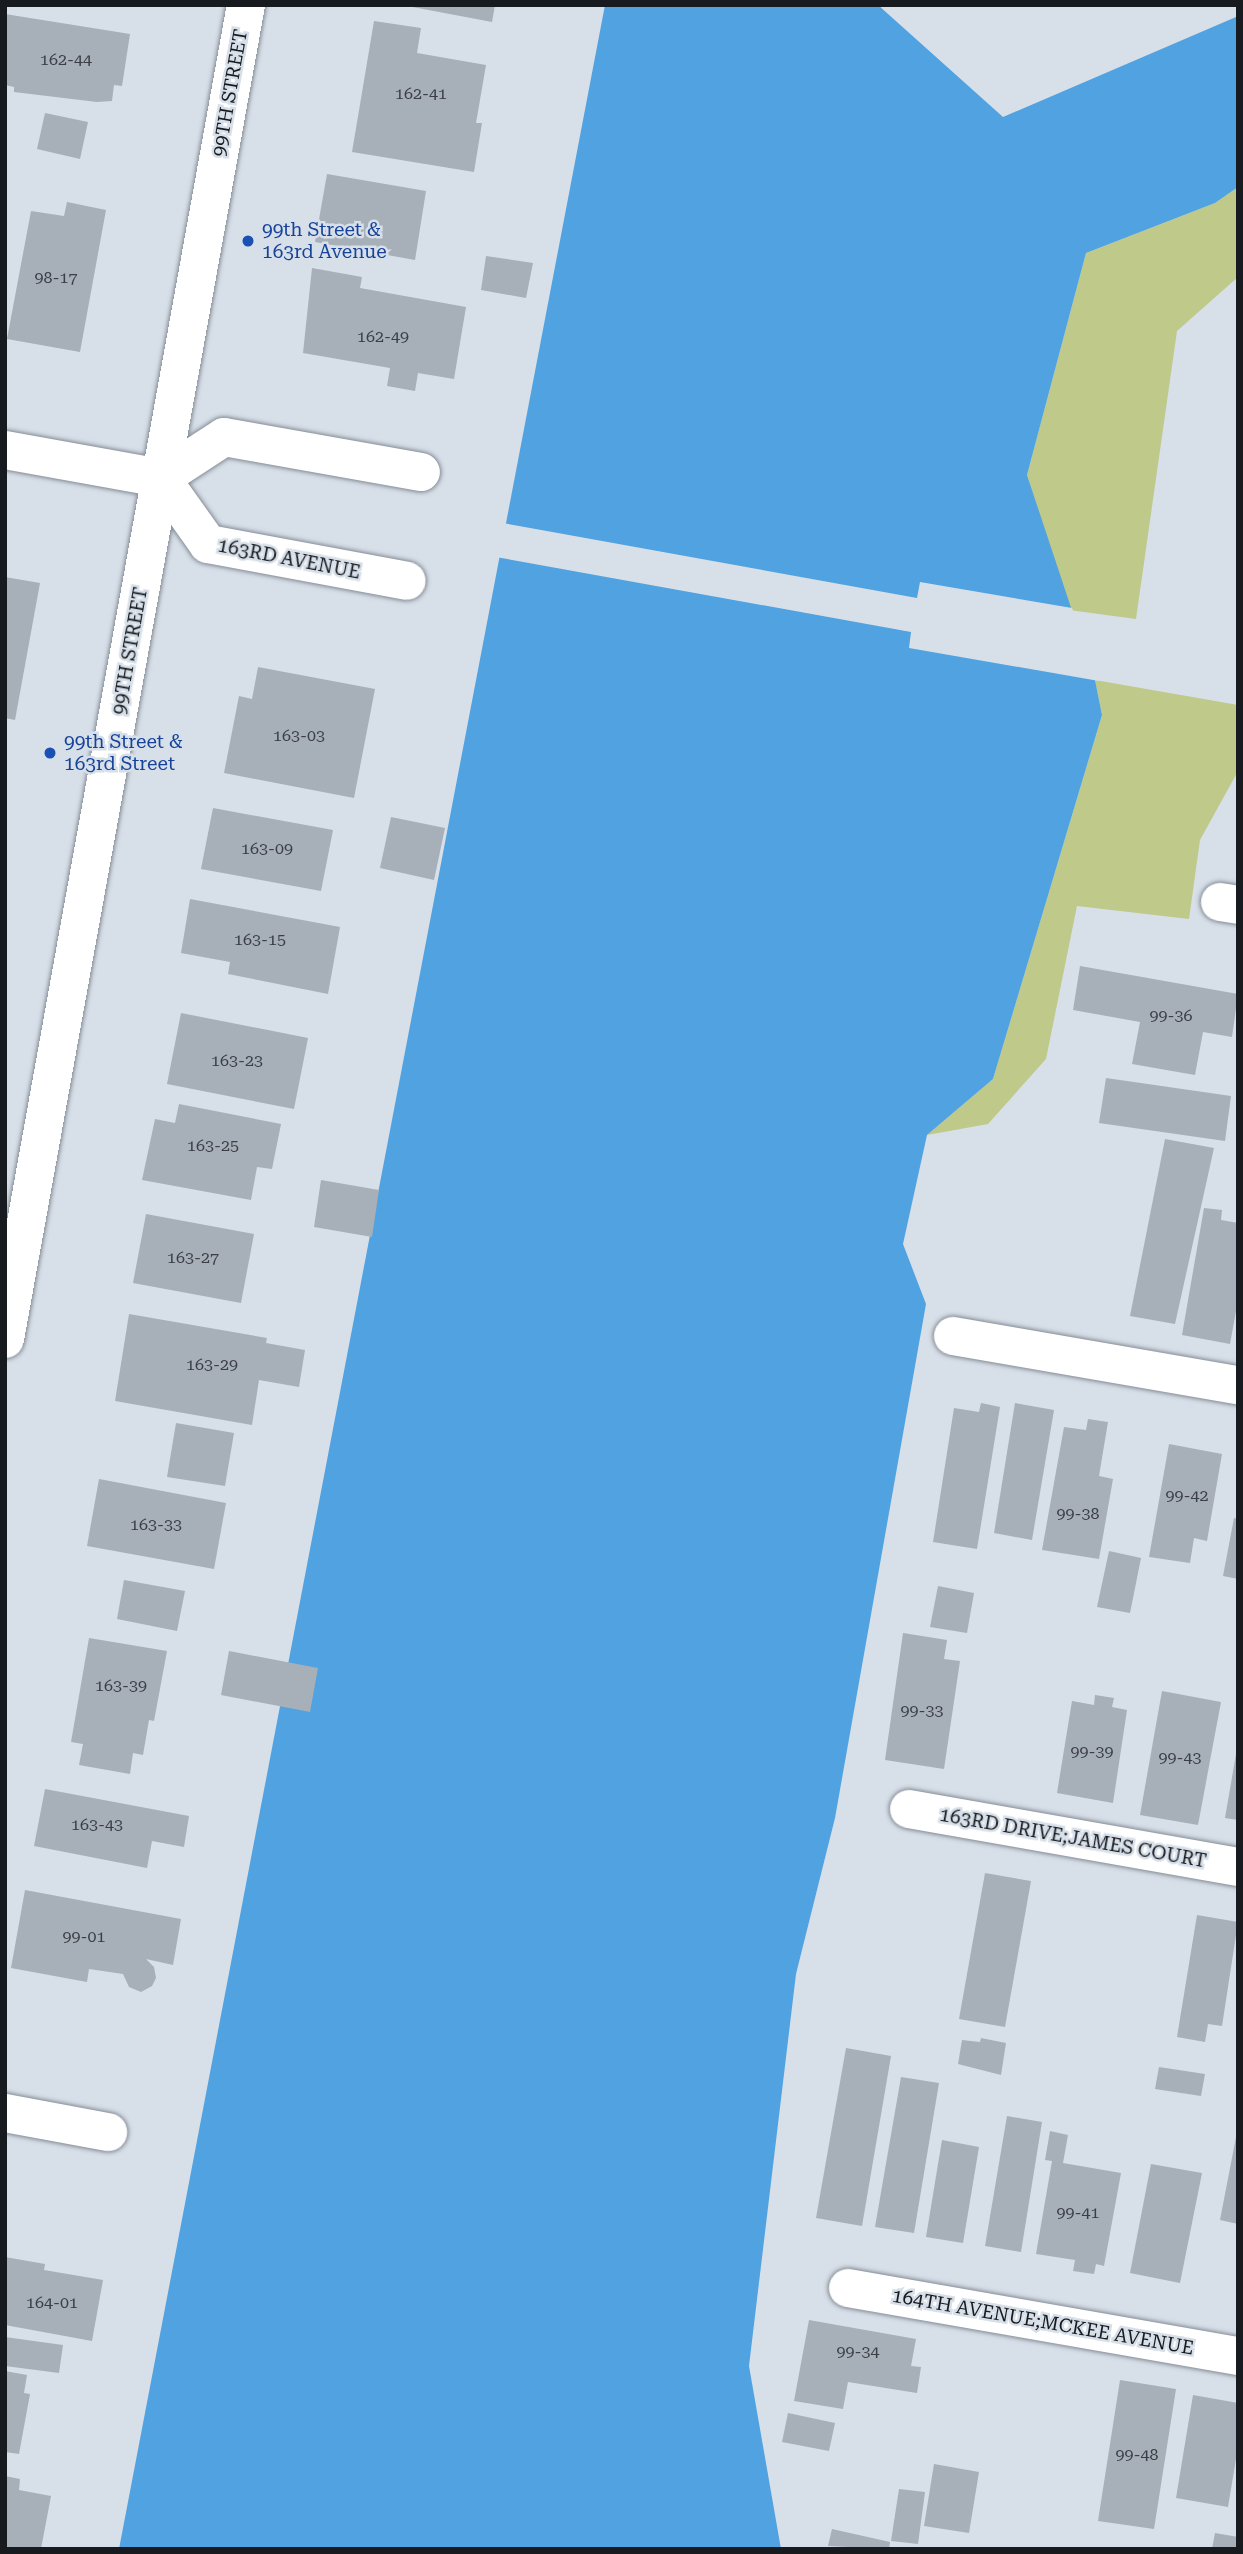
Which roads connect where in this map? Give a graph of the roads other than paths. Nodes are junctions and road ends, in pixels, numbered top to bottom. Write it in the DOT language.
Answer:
graph roads {
  1 [pos="246,5"];
  2 [pos="5,450"];
  3 [pos="421,472"];
  4 [pos="161,478"];
  5 [pos="408,581"];
  6 [pos="953,1336"];
  7 [pos="5,1339"];
  8 [pos="1238,1385"];
  9 [pos="909,1809"];
  10 [pos="1238,1867"];
  11 [pos="5,2113"];
  12 [pos="108,2132"];
  13 [pos="848,2288"];
  14 [pos="1238,2356"];
  1 -- 4 [label="street, 99TH STREET"];
  2 -- 4 [label="street"];
  3 -- 4 [label="street"];
  4 -- 5 [label="street, 163RD AVENUE"];
  4 -- 7 [label="street, 99TH STREET"];
  6 -- 8 [label="street"];
  9 -- 10 [label="street, 163RD DRIVE;JAMES COURT"];
  11 -- 12 [label="street"];
  13 -- 14 [label="street, 164TH AVENUE;MCKEE AVENUE"];
}
